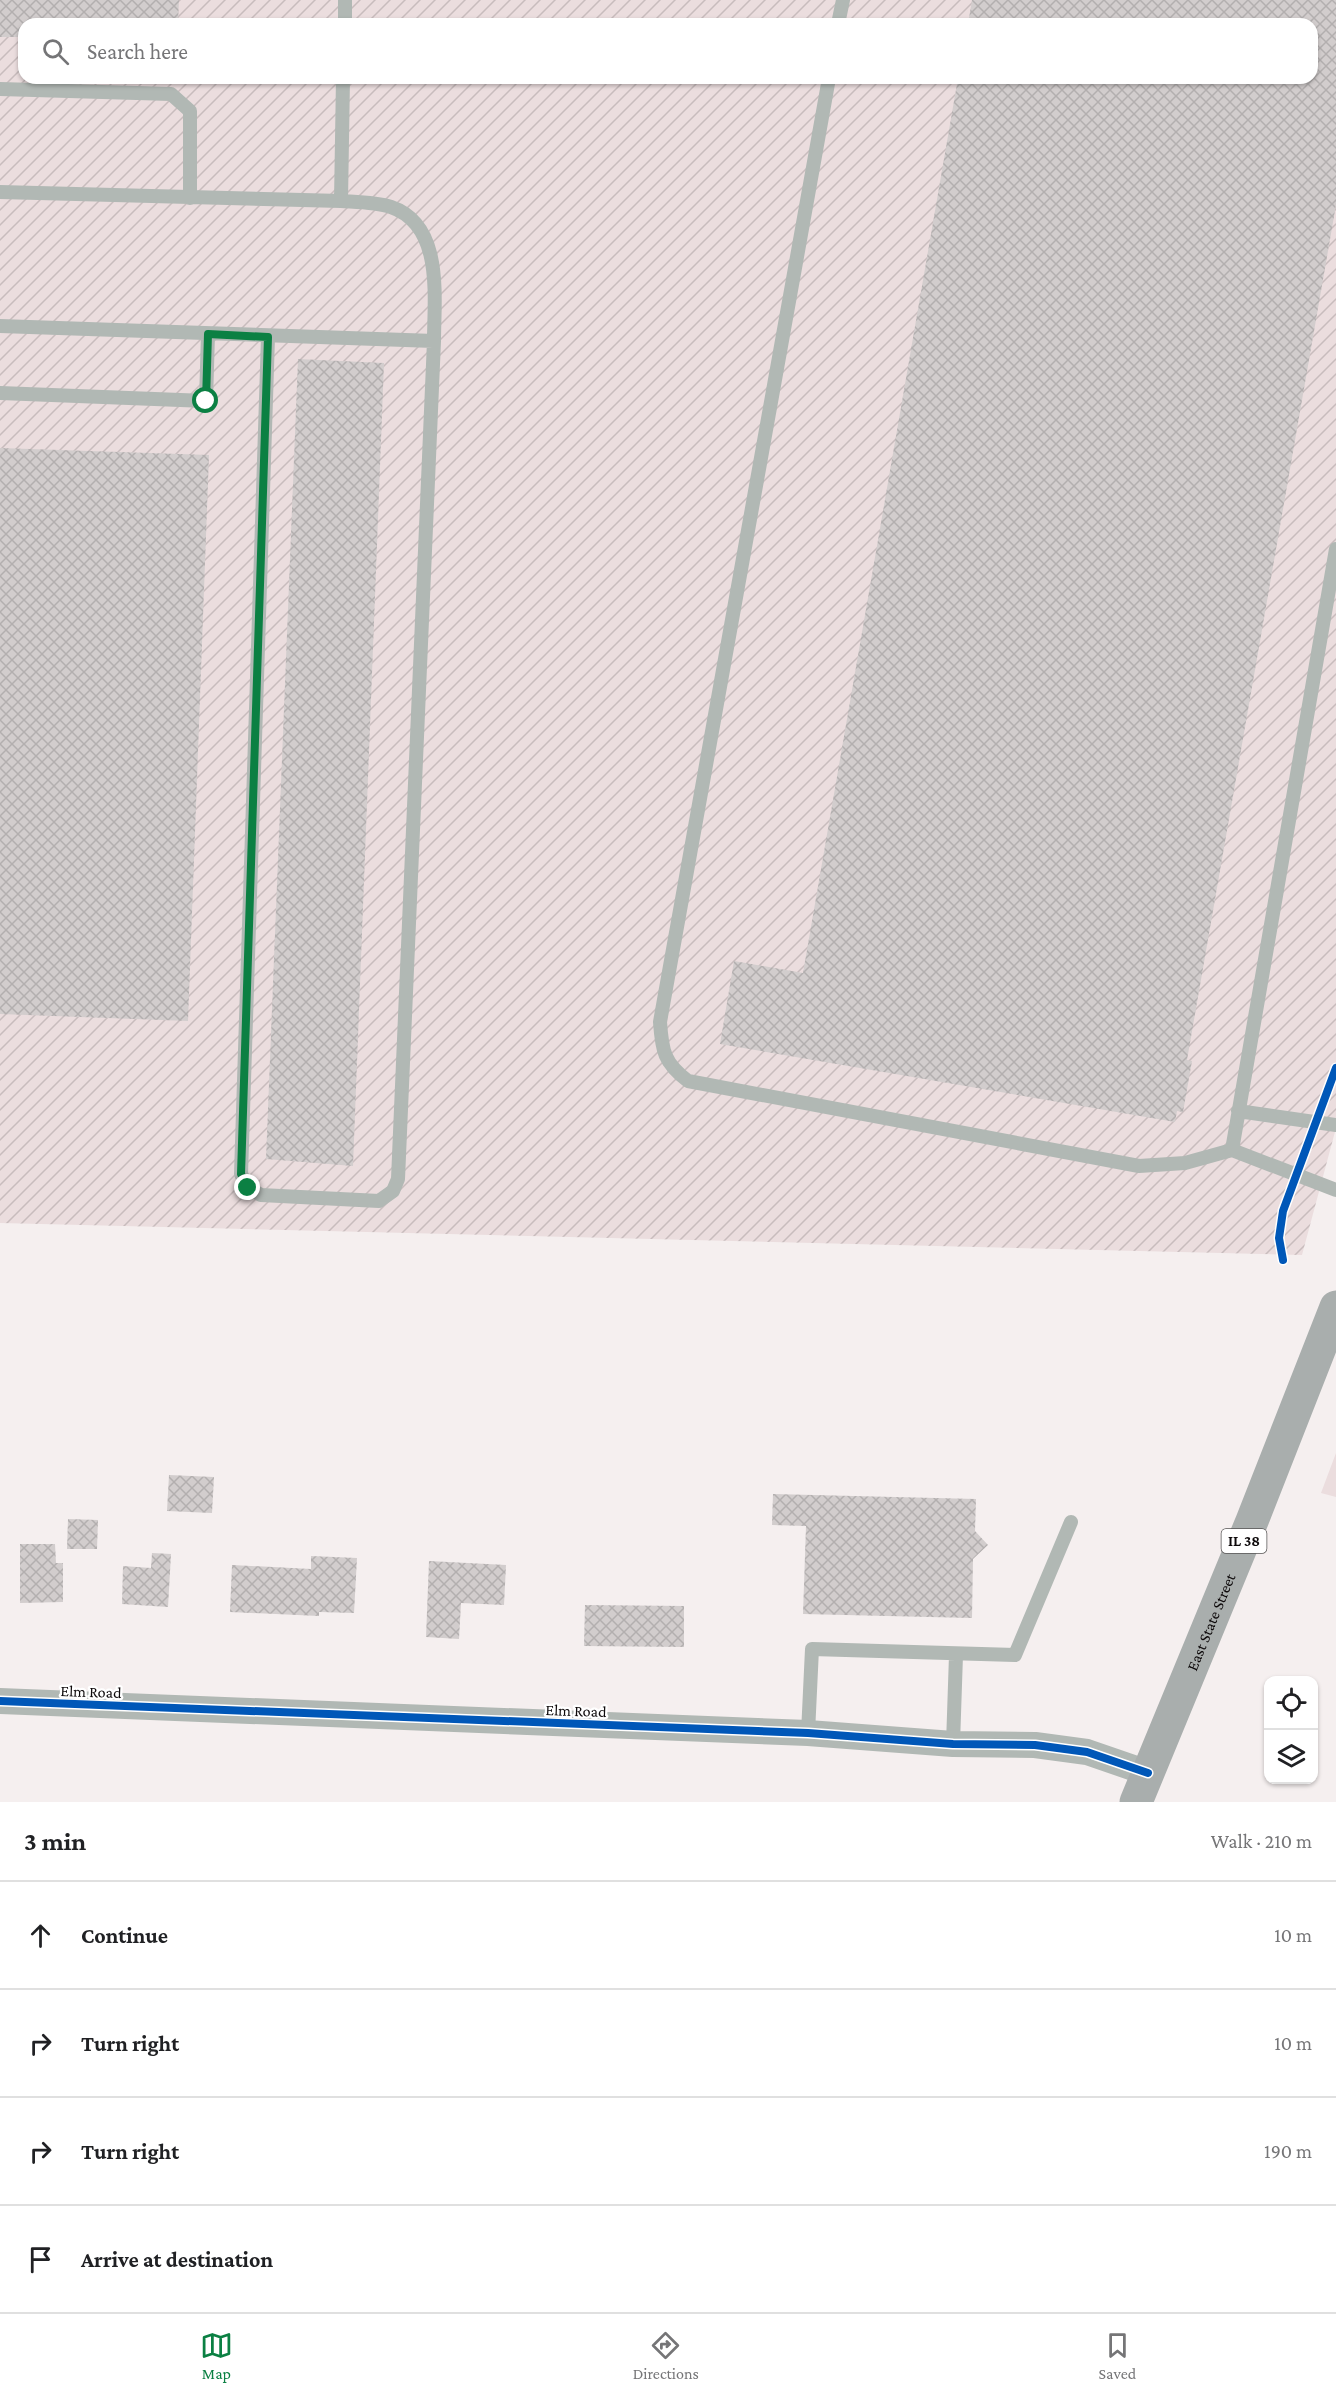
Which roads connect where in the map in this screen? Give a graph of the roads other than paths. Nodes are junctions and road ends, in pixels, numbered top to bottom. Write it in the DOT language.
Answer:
graph roads {
  1 [pos="345,0"];
  2 [pos="843,0"];
  3 [pos="345,18"];
  4 [pos="839,18"];
  5 [pos="343,84"];
  6 [pos="828,84"];
  7 [pos="0,89"];
  8 [pos="0,192"];
  9 [pos="189,198"];
  10 [pos="340,201"];
  11 [pos="0,326"];
  12 [pos="208,334"];
  13 [pos="268,337"];
  14 [pos="434,341"];
  15 [pos="0,393"];
  16 [pos="1336,549"];
  17 [pos="1238,1111"];
  18 [pos="1336,1125"];
  19 [pos="1232,1150"];
  20 [pos="1336,1190"];
  21 [pos="1336,1307"];
  22 [pos="1071,1522"];
  23 [pos="956,1655"];
  24 [pos="0,1701"];
  25 [pos="808,1733"];
  26 [pos="953,1744"];
  27 [pos="1142,1788"];
  1 -- 3 [label="lane"];
  2 -- 4 [label="lane"];
  5 -- 10 [label="lane"];
  6 -- 19 [label="lane"];
  7 -- 9 [label="lane"];
  8 -- 9 [label="lane"];
  9 -- 10 [label="lane"];
  10 -- 14 [label="lane"];
  11 -- 12 [label="lane"];
  12 -- 13 [label="lane"];
  12 -- 15 [label="lane"];
  13 -- 14 [label="lane"];
  13 -- 14 [label="lane"];
  16 -- 17 [label="lane"];
  17 -- 18 [label="lane"];
  17 -- 19 [label="lane"];
  19 -- 20 [label="lane"];
  21 -- 27 [label="main road, East State Street / IL 38"];
  22 -- 23 [label="lane"];
  23 -- 25 [label="lane"];
  23 -- 26 [label="lane"];
  24 -- 25 [label="street, Elm Road"];
  25 -- 26 [label="street, Elm Road"];
  26 -- 27 [label="street, Elm Road"];
}
